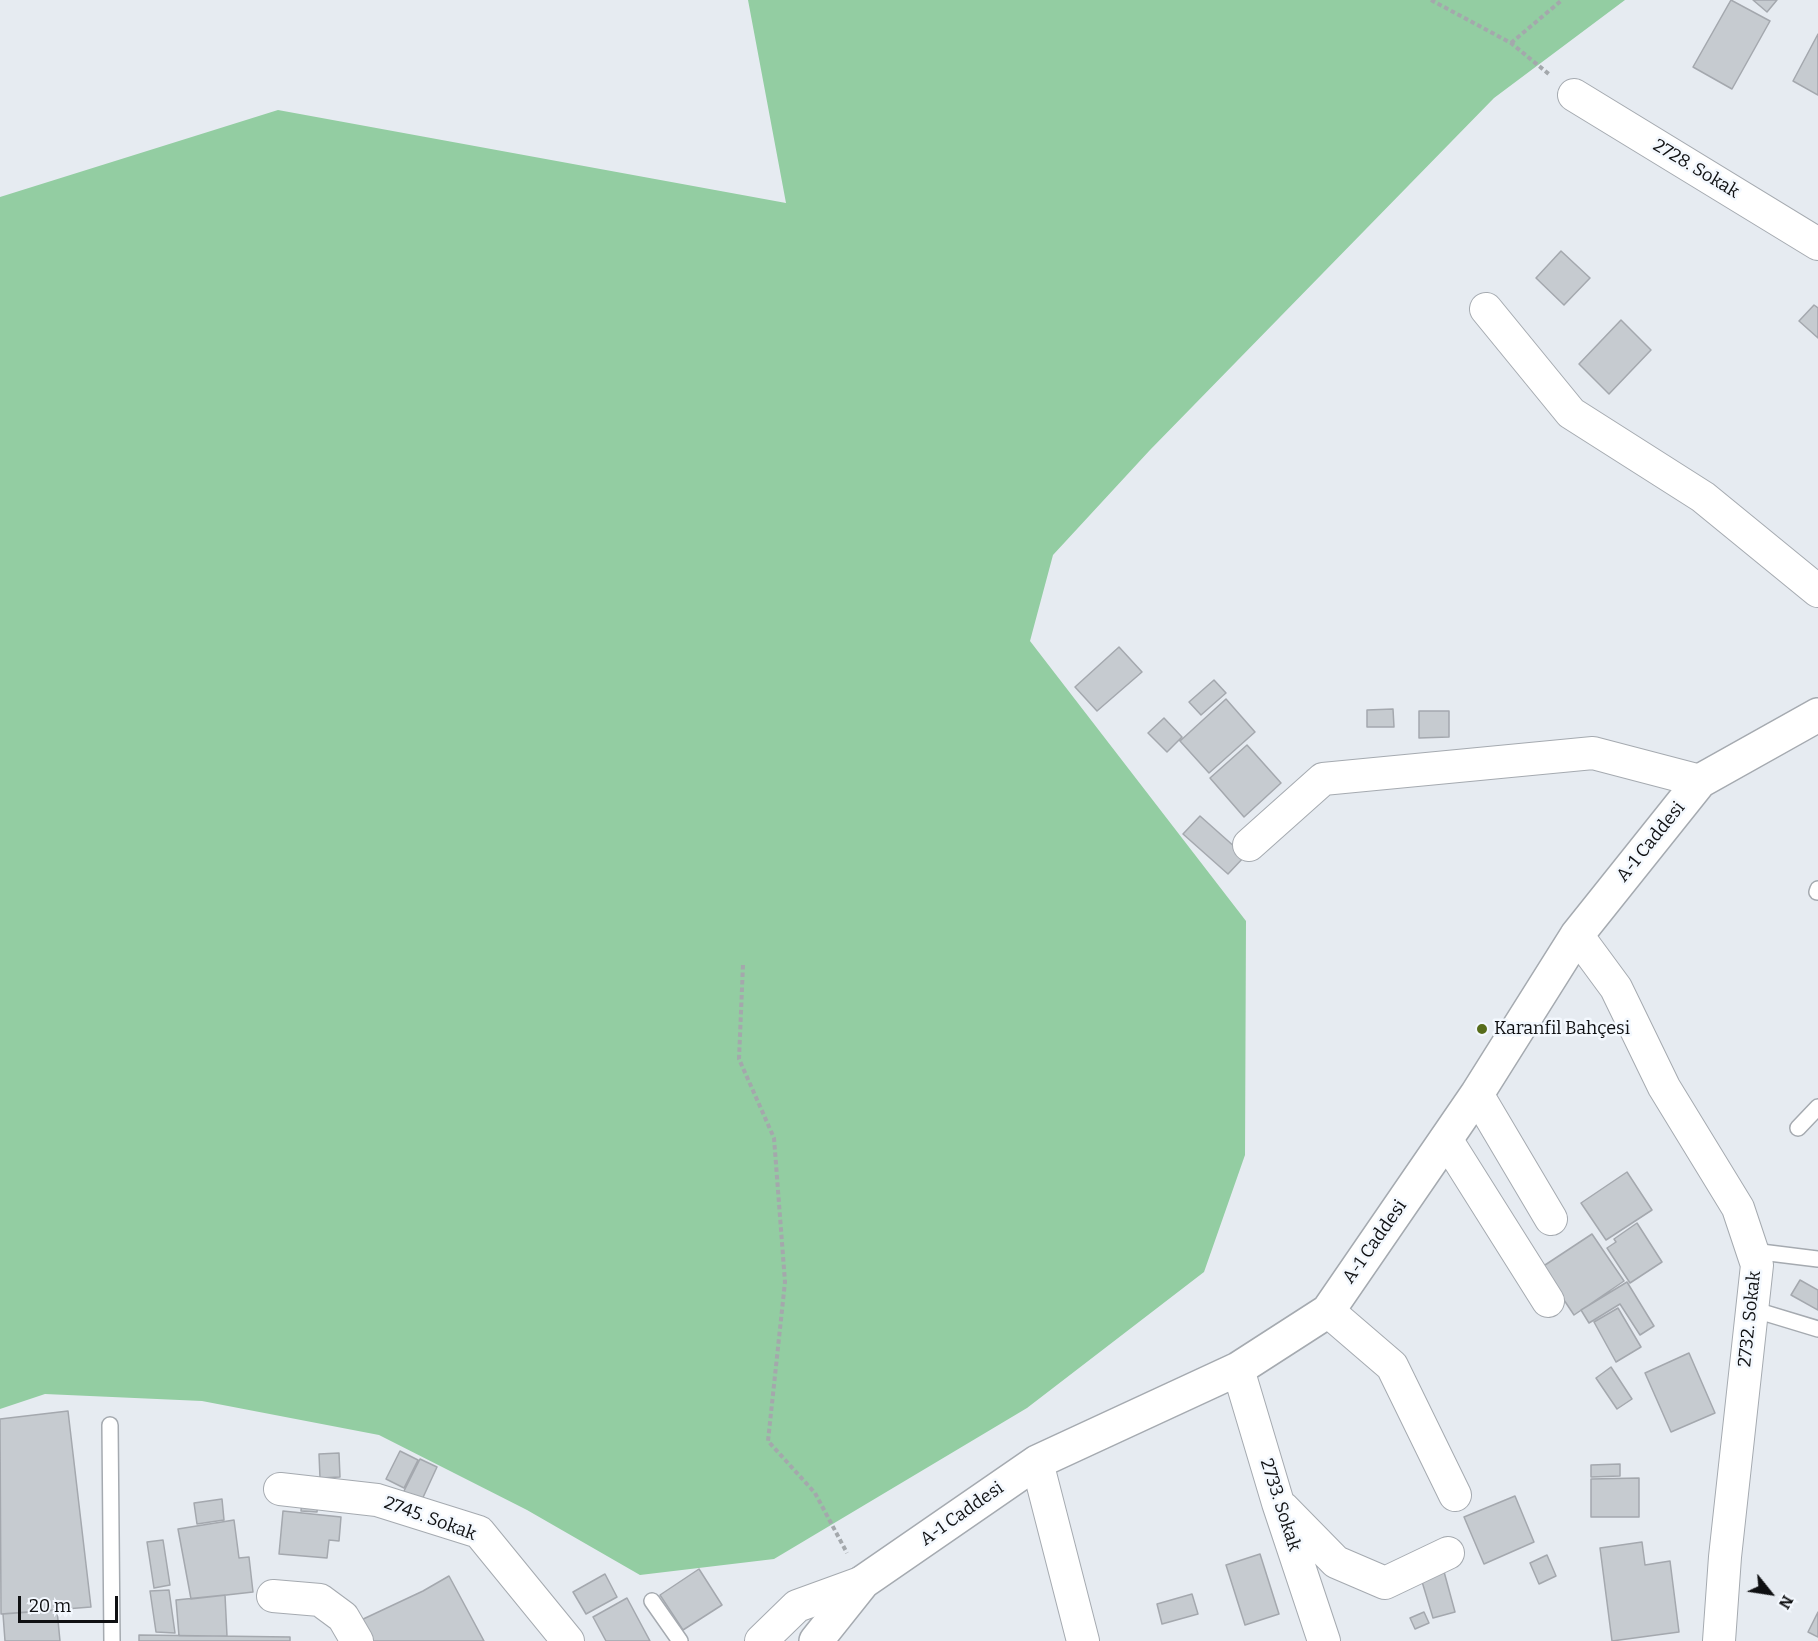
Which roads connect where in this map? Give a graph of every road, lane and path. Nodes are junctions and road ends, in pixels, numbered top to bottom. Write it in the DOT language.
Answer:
graph roads {
  1 [pos="1431,0"];
  2 [pos="1562,0"];
  3 [pos="1511,43"];
  4 [pos="1574,95"];
  5 [pos="1818,244"];
  6 [pos="1486,309"];
  7 [pos="1818,591"];
  8 [pos="1818,715"];
  9 [pos="1700,781"];
  10 [pos="1249,845"];
  11 [pos="1578,935"];
  12 [pos="743,965"];
  13 [pos="1477,1094"];
  14 [pos="1818,1107"];
  15 [pos="1798,1128"];
  16 [pos="1446,1139"];
  17 [pos="1551,1219"];
  18 [pos="1753,1251"];
  19 [pos="1818,1259"];
  20 [pos="1548,1300"];
  21 [pos="1752,1309"];
  22 [pos="1328,1311"];
  23 [pos="1818,1329"];
  24 [pos="1238,1369"];
  25 [pos="110,1425"];
  26 [pos="1037,1462"];
  27 [pos="280,1489"];
  28 [pos="1455,1495"];
  29 [pos="1278,1503"];
  30 [pos="1448,1553"];
  31 [pos="863,1582"];
  32 [pos="273,1596"];
  33 [pos="652,1601"];
  34 [pos="112,1641"];
  35 [pos="357,1641"];
  36 [pos="568,1641"];
  37 [pos="680,1641"];
  38 [pos="761,1641"];
  39 [pos="816,1641"];
  40 [pos="1083,1641"];
  41 [pos="1324,1641"];
  42 [pos="1719,1641"];
  1 -- 3 [label="path"];
  2 -- 3 [label="path"];
  3 -- 4 [label="path"];
  4 -- 5 [label="street, 2728. Sokak"];
  6 -- 7 [label="street"];
  8 -- 9 [label="main road, A-1 Caddesi"];
  9 -- 10 [label="street"];
  9 -- 11 [label="main road, A-1 Caddesi"];
  11 -- 13 [label="main road, A-1 Caddesi"];
  11 -- 18 [label="street, 2732. Sokak"];
  12 -- 31 [label="path"];
  13 -- 16 [label="main road, A-1 Caddesi"];
  13 -- 17 [label="street"];
  14 -- 15 [label="lane"];
  16 -- 20 [label="street"];
  16 -- 22 [label="main road, A-1 Caddesi"];
  18 -- 19 [label="lane"];
  18 -- 21 [label="street, 2732. Sokak"];
  21 -- 23 [label="lane"];
  21 -- 42 [label="street, 2732. Sokak"];
  22 -- 24 [label="main road, A-1 Caddesi"];
  22 -- 28 [label="street"];
  24 -- 26 [label="main road, A-1 Caddesi"];
  24 -- 29 [label="street, 2733. Sokak"];
  25 -- 34 [label="lane"];
  26 -- 31 [label="main road, A-1 Caddesi"];
  26 -- 40 [label="street"];
  27 -- 36 [label="street, 2745. Sokak"];
  29 -- 30 [label="street"];
  29 -- 41 [label="street, 2733. Sokak"];
  31 -- 38 [label="street"];
  31 -- 39 [label="main road, A-1 Caddesi"];
  32 -- 35 [label="street"];
  33 -- 37 [label="lane"];
}
